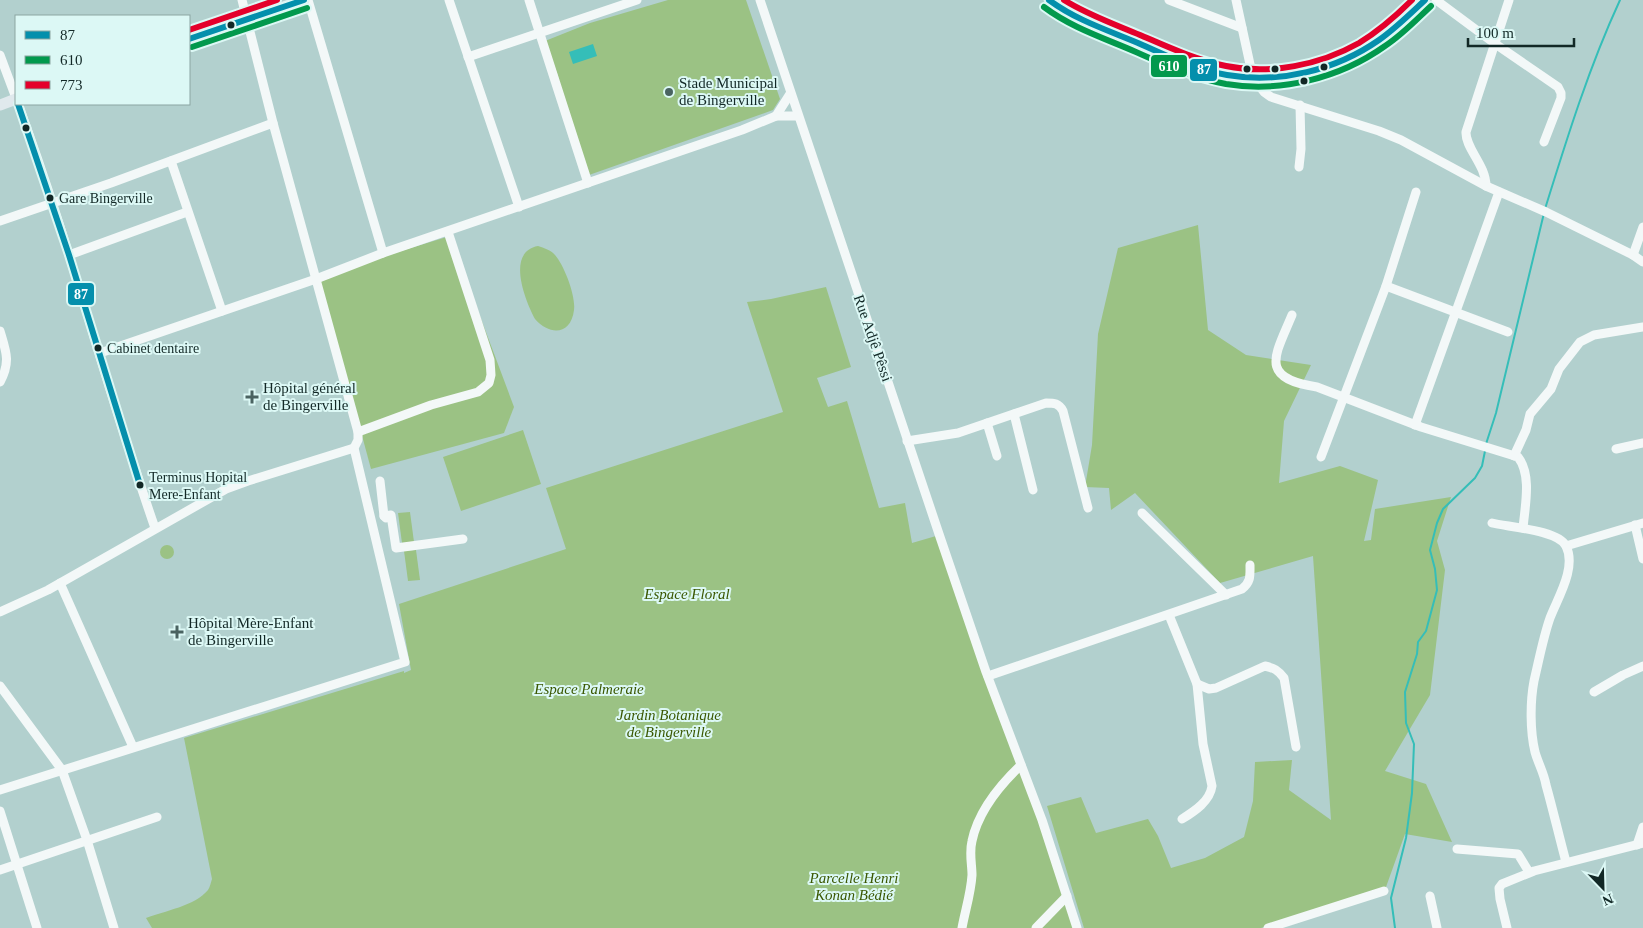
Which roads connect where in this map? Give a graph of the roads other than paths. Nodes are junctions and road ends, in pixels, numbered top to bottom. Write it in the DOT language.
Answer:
graph roads {
  1 [pos="242,0"];
  2 [pos="304,0"];
  3 [pos="308,0"];
  4 [pos="449,0"];
  5 [pos="529,0"];
  6 [pos="637,0"];
  7 [pos="760,0"];
  8 [pos="1049,0"];
  9 [pos="1170,0"];
  10 [pos="1236,0"];
  11 [pos="1425,0"];
  12 [pos="1436,0"];
  13 [pos="1509,0"];
  14 [pos="608,4"];
  15 [pos="246,20"];
  16 [pos="1242,28"];
  17 [pos="538,33"];
  18 [pos="190,39"];
  19 [pos="1494,43"];
  20 [pos="0,55"];
  21 [pos="468,57"];
  22 [pos="1252,78"];
  23 [pos="790,94"];
  24 [pos="15,96"];
  25 [pos="15,99"];
  26 [pos="0,105"];
  27 [pos="18,105"];
  28 [pos="1300,105"];
  29 [pos="776,116"];
  30 [pos="798,116"];
  31 [pos="273,122"];
  32 [pos="1544,142"];
  33 [pos="171,161"];
  34 [pos="1299,167"];
  35 [pos="588,183"];
  36 [pos="1486,186"];
  37 [pos="1416,192"];
  38 [pos="1499,192"];
  39 [pos="52,203"];
  40 [pos="519,207"];
  41 [pos="187,212"];
  42 [pos="0,221"];
  43 [pos="1643,227"];
  44 [pos="448,232"];
  45 [pos="383,254"];
  46 [pos="69,255"];
  47 [pos="1633,255"];
  48 [pos="1643,262"];
  49 [pos="316,279"];
  50 [pos="1386,286"];
  51 [pos="222,311"];
  52 [pos="1456,312"];
  53 [pos="1292,315"];
  54 [pos="1643,327"];
  55 [pos="0,331"];
  56 [pos="1508,332"];
  57 [pos="100,353"];
  58 [pos="0,382"];
  59 [pos="1344,397"];
  60 [pos="1014,414"];
  61 [pos="987,423"];
  62 [pos="1415,425"];
  63 [pos="358,432"];
  64 [pos="908,441"];
  65 [pos="1643,443"];
  66 [pos="354,448"];
  67 [pos="1616,449"];
  68 [pos="996,456"];
  69 [pos="1514,456"];
  70 [pos="1321,457"];
  71 [pos="380,481"];
  72 [pos="1033,490"];
  73 [pos="1088,508"];
  74 [pos="1142,513"];
  75 [pos="1492,523"];
  76 [pos="1639,524"];
  77 [pos="155,528"];
  78 [pos="1523,528"];
  79 [pos="463,539"];
  80 [pos="1566,546"];
  81 [pos="1643,559"];
  82 [pos="1250,566"];
  83 [pos="60,583"];
  84 [pos="1226,595"];
  85 [pos="0,612"];
  86 [pos="1168,615"];
  87 [pos="1643,666"];
  88 [pos="988,676"];
  89 [pos="1198,684"];
  90 [pos="0,686"];
  91 [pos="1594,692"];
  92 [pos="1296,747"];
  93 [pos="133,748"];
  94 [pos="1021,765"];
  95 [pos="62,770"];
  96 [pos="0,790"];
  97 [pos="0,811"];
  98 [pos="157,817"];
  99 [pos="1182,819"];
  100 [pos="1643,827"];
  101 [pos="87,840"];
  102 [pos="1640,844"];
  103 [pos="1457,849"];
  104 [pos="1566,862"];
  105 [pos="17,864"];
  106 [pos="0,870"];
  107 [pos="1529,872"];
  108 [pos="1384,891"];
  109 [pos="1067,896"];
  110 [pos="1430,896"];
  111 [pos="37,928"];
  112 [pos="114,928"];
  113 [pos="962,928"];
  114 [pos="1036,928"];
  115 [pos="1077,928"];
  116 [pos="1268,928"];
  117 [pos="1437,928"];
  118 [pos="1507,928"];
  1 -- 15 [label="street"];
  2 -- 15 [label="main road"];
  3 -- 45 [label="street"];
  4 -- 21 [label="street"];
  5 -- 17 [label="street"];
  6 -- 14 [label="street"];
  7 -- 23 [label="street, Rue Adjê Pêssi"];
  8 -- 22 [label="main road"];
  9 -- 16 [label="street"];
  10 -- 16 [label="street"];
  11 -- 22 [label="main road"];
  12 -- 19 [label="street"];
  13 -- 19 [label="street"];
  14 -- 17 [label="street"];
  15 -- 18 [label="main road"];
  15 -- 31 [label="street"];
  16 -- 22 [label="street"];
  17 -- 21 [label="street"];
  17 -- 35 [label="street"];
  19 -- 32 [label="street"];
  19 -- 36 [label="street"];
  20 -- 24 [label="street"];
  21 -- 40 [label="street"];
  22 -- 28 [label="street"];
  23 -- 29 [label="street"];
  23 -- 30 [label="street, Rue Adjê Pêssi"];
  25 -- 26 [label="main road"];
  27 -- 39 [label="street"];
  28 -- 34 [label="street"];
  28 -- 36 [label="street"];
  29 -- 30 [label="street"];
  29 -- 35 [label="street"];
  30 -- 64 [label="street, Rue Adjê Pêssi"];
  31 -- 33 [label="street"];
  31 -- 49 [label="street"];
  33 -- 39 [label="street"];
  33 -- 41 [label="street"];
  35 -- 40 [label="street"];
  36 -- 38 [label="street"];
  37 -- 50 [label="street"];
  38 -- 47 [label="street"];
  38 -- 52 [label="street"];
  39 -- 42 [label="street"];
  39 -- 46 [label="street"];
  40 -- 44 [label="street"];
  41 -- 46 [label="street"];
  41 -- 51 [label="street"];
  43 -- 47 [label="street"];
  44 -- 45 [label="street"];
  44 -- 63 [label="street"];
  45 -- 49 [label="street"];
  46 -- 57 [label="street"];
  47 -- 48 [label="street"];
  49 -- 51 [label="street"];
  49 -- 63 [label="street"];
  50 -- 52 [label="street"];
  50 -- 59 [label="street"];
  51 -- 57 [label="street"];
  52 -- 56 [label="street"];
  52 -- 62 [label="street"];
  53 -- 59 [label="street"];
  54 -- 69 [label="street"];
  55 -- 58 [label="street"];
  57 -- 77 [label="street"];
  59 -- 62 [label="street"];
  59 -- 70 [label="street"];
  60 -- 61 [label="street"];
  60 -- 72 [label="street"];
  60 -- 73 [label="street"];
  61 -- 64 [label="street"];
  61 -- 68 [label="street"];
  62 -- 69 [label="street"];
  63 -- 66 [label="street"];
  64 -- 88 [label="street, Rue Adjê Pêssi"];
  65 -- 67 [label="street"];
  66 -- 77 [label="street"];
  66 -- 93 [label="street"];
  69 -- 78 [label="street"];
  71 -- 79 [label="street"];
  74 -- 84 [label="street"];
  75 -- 78 [label="street"];
  76 -- 80 [label="street"];
  76 -- 81 [label="street"];
  77 -- 83 [label="street"];
  78 -- 80 [label="street"];
  80 -- 104 [label="street"];
  82 -- 84 [label="street"];
  83 -- 85 [label="street"];
  83 -- 93 [label="street"];
  84 -- 86 [label="street"];
  86 -- 88 [label="street"];
  86 -- 89 [label="street"];
  87 -- 91 [label="street"];
  88 -- 94 [label="street, Rue Adjê Pêssi"];
  89 -- 92 [label="street"];
  89 -- 99 [label="street"];
  90 -- 95 [label="street"];
  93 -- 95 [label="street"];
  94 -- 109 [label="street, Rue Adjê Pêssi"];
  94 -- 113 [label="street"];
  95 -- 96 [label="street"];
  95 -- 101 [label="street"];
  97 -- 105 [label="street"];
  98 -- 101 [label="street"];
  100 -- 102 [label="street"];
  101 -- 105 [label="street"];
  101 -- 112 [label="street"];
  102 -- 104 [label="street"];
  103 -- 107 [label="street"];
  104 -- 107 [label="street"];
  105 -- 106 [label="street"];
  105 -- 111 [label="street"];
  107 -- 118 [label="street"];
  108 -- 116 [label="street"];
  109 -- 114 [label="street"];
  109 -- 115 [label="street, Rue Adjê Pêssi"];
  110 -- 117 [label="street"];
}
